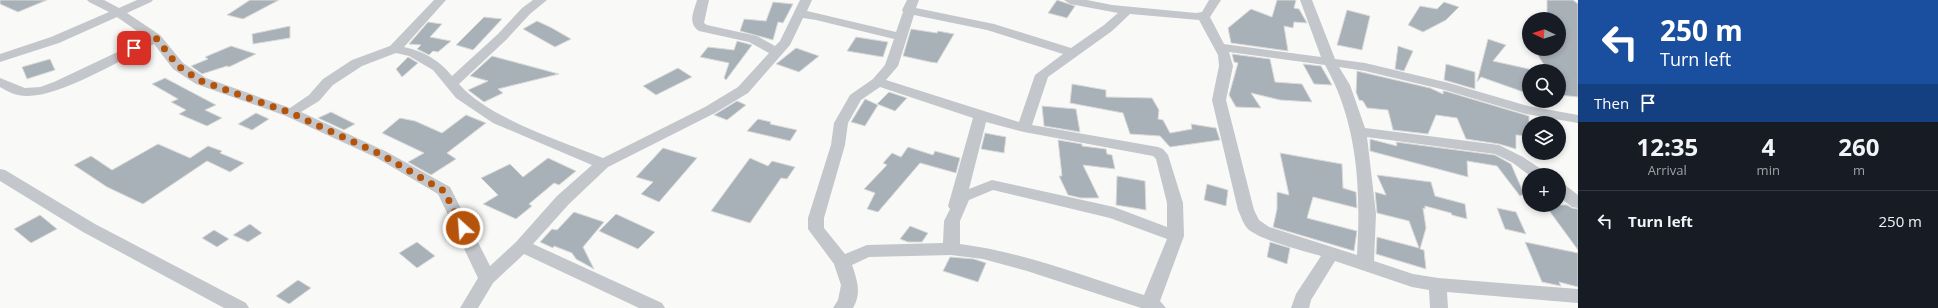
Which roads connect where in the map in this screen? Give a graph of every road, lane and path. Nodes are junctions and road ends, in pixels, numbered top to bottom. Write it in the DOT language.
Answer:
graph roads {
  1 [pos="94,0"];
  2 [pos="147,0"];
  3 [pos="440,0"];
  4 [pos="541,0"];
  5 [pos="704,0"];
  6 [pos="806,0"];
  7 [pos="1070,0"];
  8 [pos="1215,0"];
  9 [pos="1306,0"];
  10 [pos="1097,3"];
  11 [pos="911,5"];
  12 [pos="1127,10"];
  13 [pos="117,13"];
  14 [pos="798,14"];
  15 [pos="1204,16"];
  16 [pos="900,37"];
  17 [pos="156,38"];
  18 [pos="1221,47"];
  19 [pos="395,49"];
  20 [pos="777,52"];
  21 [pos="1074,53"];
  22 [pos="0,58"];
  23 [pos="1329,62"];
  24 [pos="0,82"];
  25 [pos="878,82"];
  26 [pos="452,83"];
  27 [pos="291,113"];
  28 [pos="981,116"];
  29 [pos="1578,119"];
  30 [pos="1024,128"];
  31 [pos="1359,132"];
  32 [pos="603,164"];
  33 [pos="1529,168"];
  34 [pos="0,174"];
  35 [pos="1566,194"];
  36 [pos="1578,203"];
  37 [pos="952,221"];
  38 [pos="1176,236"];
  39 [pos="522,246"];
  40 [pos="951,249"];
  41 [pos="1331,254"];
  42 [pos="842,262"];
  43 [pos="1366,265"];
  44 [pos="487,278"];
  45 [pos="1438,285"];
  46 [pos="1578,296"];
  47 [pos="1154,306"];
  48 [pos="240,308"];
  49 [pos="469,308"];
  50 [pos="656,308"];
  51 [pos="842,308"];
  52 [pos="1300,308"];
  53 [pos="1439,308"];
  1 -- 13 [label="street"];
  2 -- 13 [label="street"];
  3 -- 19 [label="street"];
  4 -- 26 [label="street"];
  5 -- 20 [label="street"];
  6 -- 14 [label="street"];
  7 -- 10 [label="street"];
  8 -- 15 [label="street"];
  9 -- 23 [label="street"];
  10 -- 12 [label="street"];
  11 -- 16 [label="street"];
  11 -- 21 [label="street"];
  12 -- 15 [label="street"];
  12 -- 21 [label="street"];
  13 -- 17 [label="street"];
  13 -- 22 [label="street"];
  14 -- 16 [label="street"];
  14 -- 20 [label="street"];
  15 -- 18 [label="street"];
  16 -- 25 [label="street"];
  17 -- 24 [label="street"];
  17 -- 27 [label="street"];
  18 -- 23 [label="street"];
  18 -- 41 [label="street"];
  19 -- 26 [label="street"];
  19 -- 27 [label="street"];
  20 -- 32 [label="street"];
  21 -- 30 [label="street"];
  23 -- 29 [label="street"];
  23 -- 31 [label="street"];
  25 -- 28 [label="street"];
  25 -- 42 [label="street"];
  26 -- 32 [label="street"];
  27 -- 44 [label="street"];
  28 -- 30 [label="street"];
  28 -- 37 [label="street"];
  30 -- 38 [label="street"];
  31 -- 33 [label="street"];
  31 -- 43 [label="street"];
  32 -- 39 [label="street"];
  34 -- 48 [label="street"];
  35 -- 36 [label="street"];
  37 -- 38 [label="street"];
  37 -- 40 [label="street"];
  38 -- 47 [label="street"];
  39 -- 44 [label="street"];
  39 -- 50 [label="street"];
  40 -- 42 [label="street"];
  40 -- 47 [label="street"];
  41 -- 43 [label="street"];
  41 -- 52 [label="street"];
  42 -- 51 [label="street"];
  43 -- 45 [label="street"];
  44 -- 49 [label="street"];
  45 -- 46 [label="street"];
  45 -- 53 [label="street"];
}
